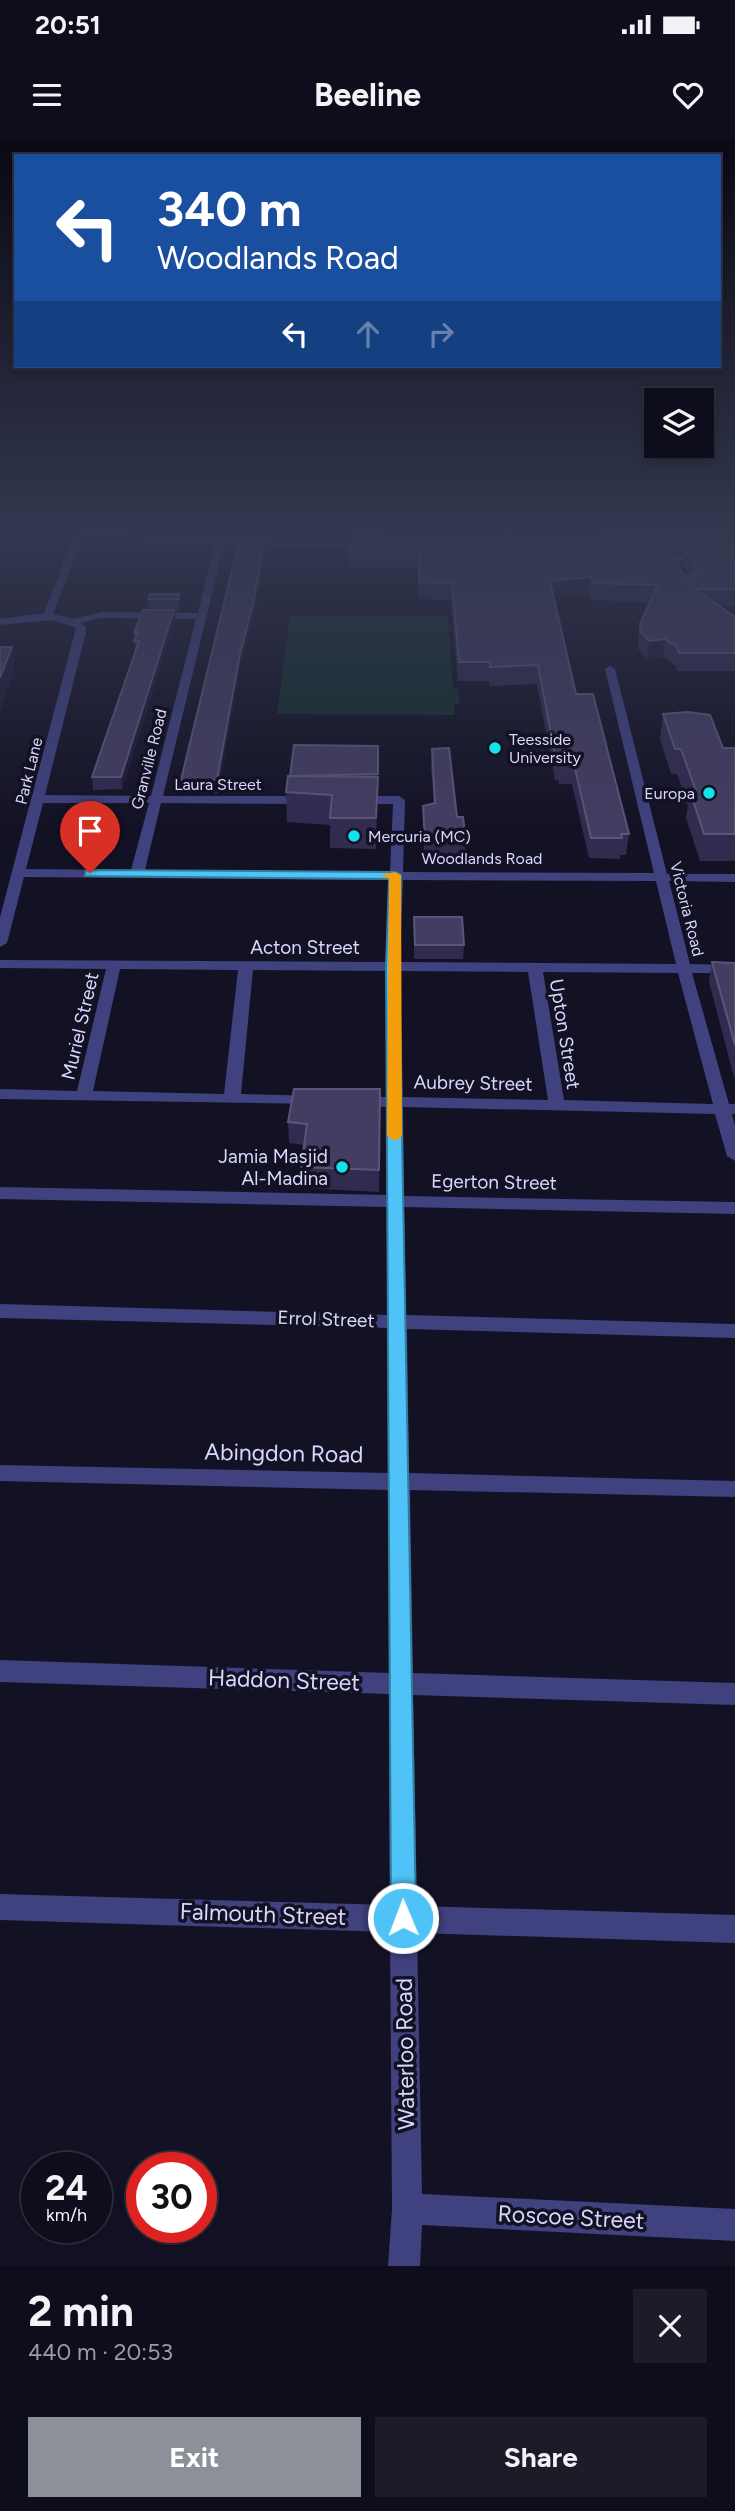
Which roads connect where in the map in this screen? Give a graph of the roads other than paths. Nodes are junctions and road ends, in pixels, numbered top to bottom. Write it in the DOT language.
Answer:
graph roads {
  1 [pos="81,630"];
  2 [pos="197,630"];
  3 [pos="610,669"];
  4 [pos="38,799"];
  5 [pos="155,800"];
  6 [pos="398,800"];
  7 [pos="19,873"];
  8 [pos="137,874"];
  9 [pos="395,875"];
  10 [pos="661,877"];
  11 [pos="735,878"];
  12 [pos="0,943"];
  13 [pos="0,964"];
  14 [pos="114,965"];
  15 [pos="246,966"];
  16 [pos="393,967"];
  17 [pos="535,968"];
  18 [pos="684,969"];
  19 [pos="735,969"];
  20 [pos="0,1094"];
  21 [pos="84,1096"];
  22 [pos="232,1099"];
  23 [pos="395,1102"];
  24 [pos="557,1105"];
  25 [pos="729,1109"];
  26 [pos="735,1156"];
  27 [pos="0,1193"];
  28 [pos="396,1201"];
  29 [pos="735,1208"];
  30 [pos="0,1311"];
  31 [pos="397,1321"];
  32 [pos="735,1331"];
  33 [pos="0,1473"];
  34 [pos="399,1481"];
  35 [pos="735,1489"];
  36 [pos="0,1671"];
  37 [pos="401,1684"];
  38 [pos="735,1694"];
  39 [pos="0,1907"];
  40 [pos="403,1918"];
  41 [pos="735,1929"];
  42 [pos="407,2209"];
  43 [pos="735,2225"];
  44 [pos="404,2266"];
  1 -- 4 [label="street, Park Lane"];
  2 -- 5 [label="street, Granville Road"];
  3 -- 10 [label="street, Victoria Road"];
  4 -- 5 [label="street, Laura Street"];
  4 -- 7 [label="street, Park Lane"];
  5 -- 6 [label="street, Laura Street"];
  5 -- 8 [label="street, Granville Road"];
  6 -- 9 [label="street, Waterloo Road"];
  7 -- 8 [label="street, Woodlands Road"];
  7 -- 12 [label="street, Park Lane"];
  8 -- 9 [label="street, Woodlands Road"];
  9 -- 10 [label="street, Woodlands Road"];
  9 -- 16 [label="street, Waterloo Road"];
  10 -- 11 [label="street, Woodlands Road"];
  10 -- 18 [label="street, Victoria Road"];
  13 -- 14 [label="street, Acton Street"];
  14 -- 15 [label="street, Acton Street"];
  14 -- 21 [label="street, Muriel Street"];
  15 -- 16 [label="street, Acton Street"];
  15 -- 22 [label="street"];
  16 -- 17 [label="street, Acton Street"];
  16 -- 23 [label="street, Waterloo Road"];
  17 -- 18 [label="street, Acton Street"];
  17 -- 24 [label="street, Upton Street"];
  18 -- 19 [label="street, Acton Street"];
  18 -- 25 [label="street, Victoria Road"];
  20 -- 21 [label="street, Aubrey Street"];
  21 -- 22 [label="street, Aubrey Street"];
  22 -- 23 [label="street, Aubrey Street"];
  23 -- 24 [label="street, Aubrey Street"];
  23 -- 28 [label="street, Waterloo Road"];
  24 -- 25 [label="street, Aubrey Street"];
  25 -- 26 [label="street, Victoria Road"];
  27 -- 28 [label="street, Egerton Street"];
  28 -- 29 [label="street, Egerton Street"];
  28 -- 31 [label="street, Waterloo Road"];
  30 -- 31 [label="street, Errol Street"];
  31 -- 32 [label="street, Errol Street"];
  31 -- 34 [label="street, Waterloo Road"];
  33 -- 34 [label="street, Abingdon Road"];
  34 -- 35 [label="street, Abingdon Road"];
  34 -- 37 [label="street, Waterloo Road"];
  36 -- 37 [label="street, Haddon Street"];
  37 -- 38 [label="street, Haddon Street"];
  37 -- 40 [label="street, Waterloo Road"];
  39 -- 40 [label="street, Falmouth Street"];
  40 -- 41 [label="street, Falmouth Street"];
  40 -- 42 [label="street, Waterloo Road"];
  42 -- 43 [label="street, Roscoe Street"];
  42 -- 44 [label="street, Waterloo Road"];
}
